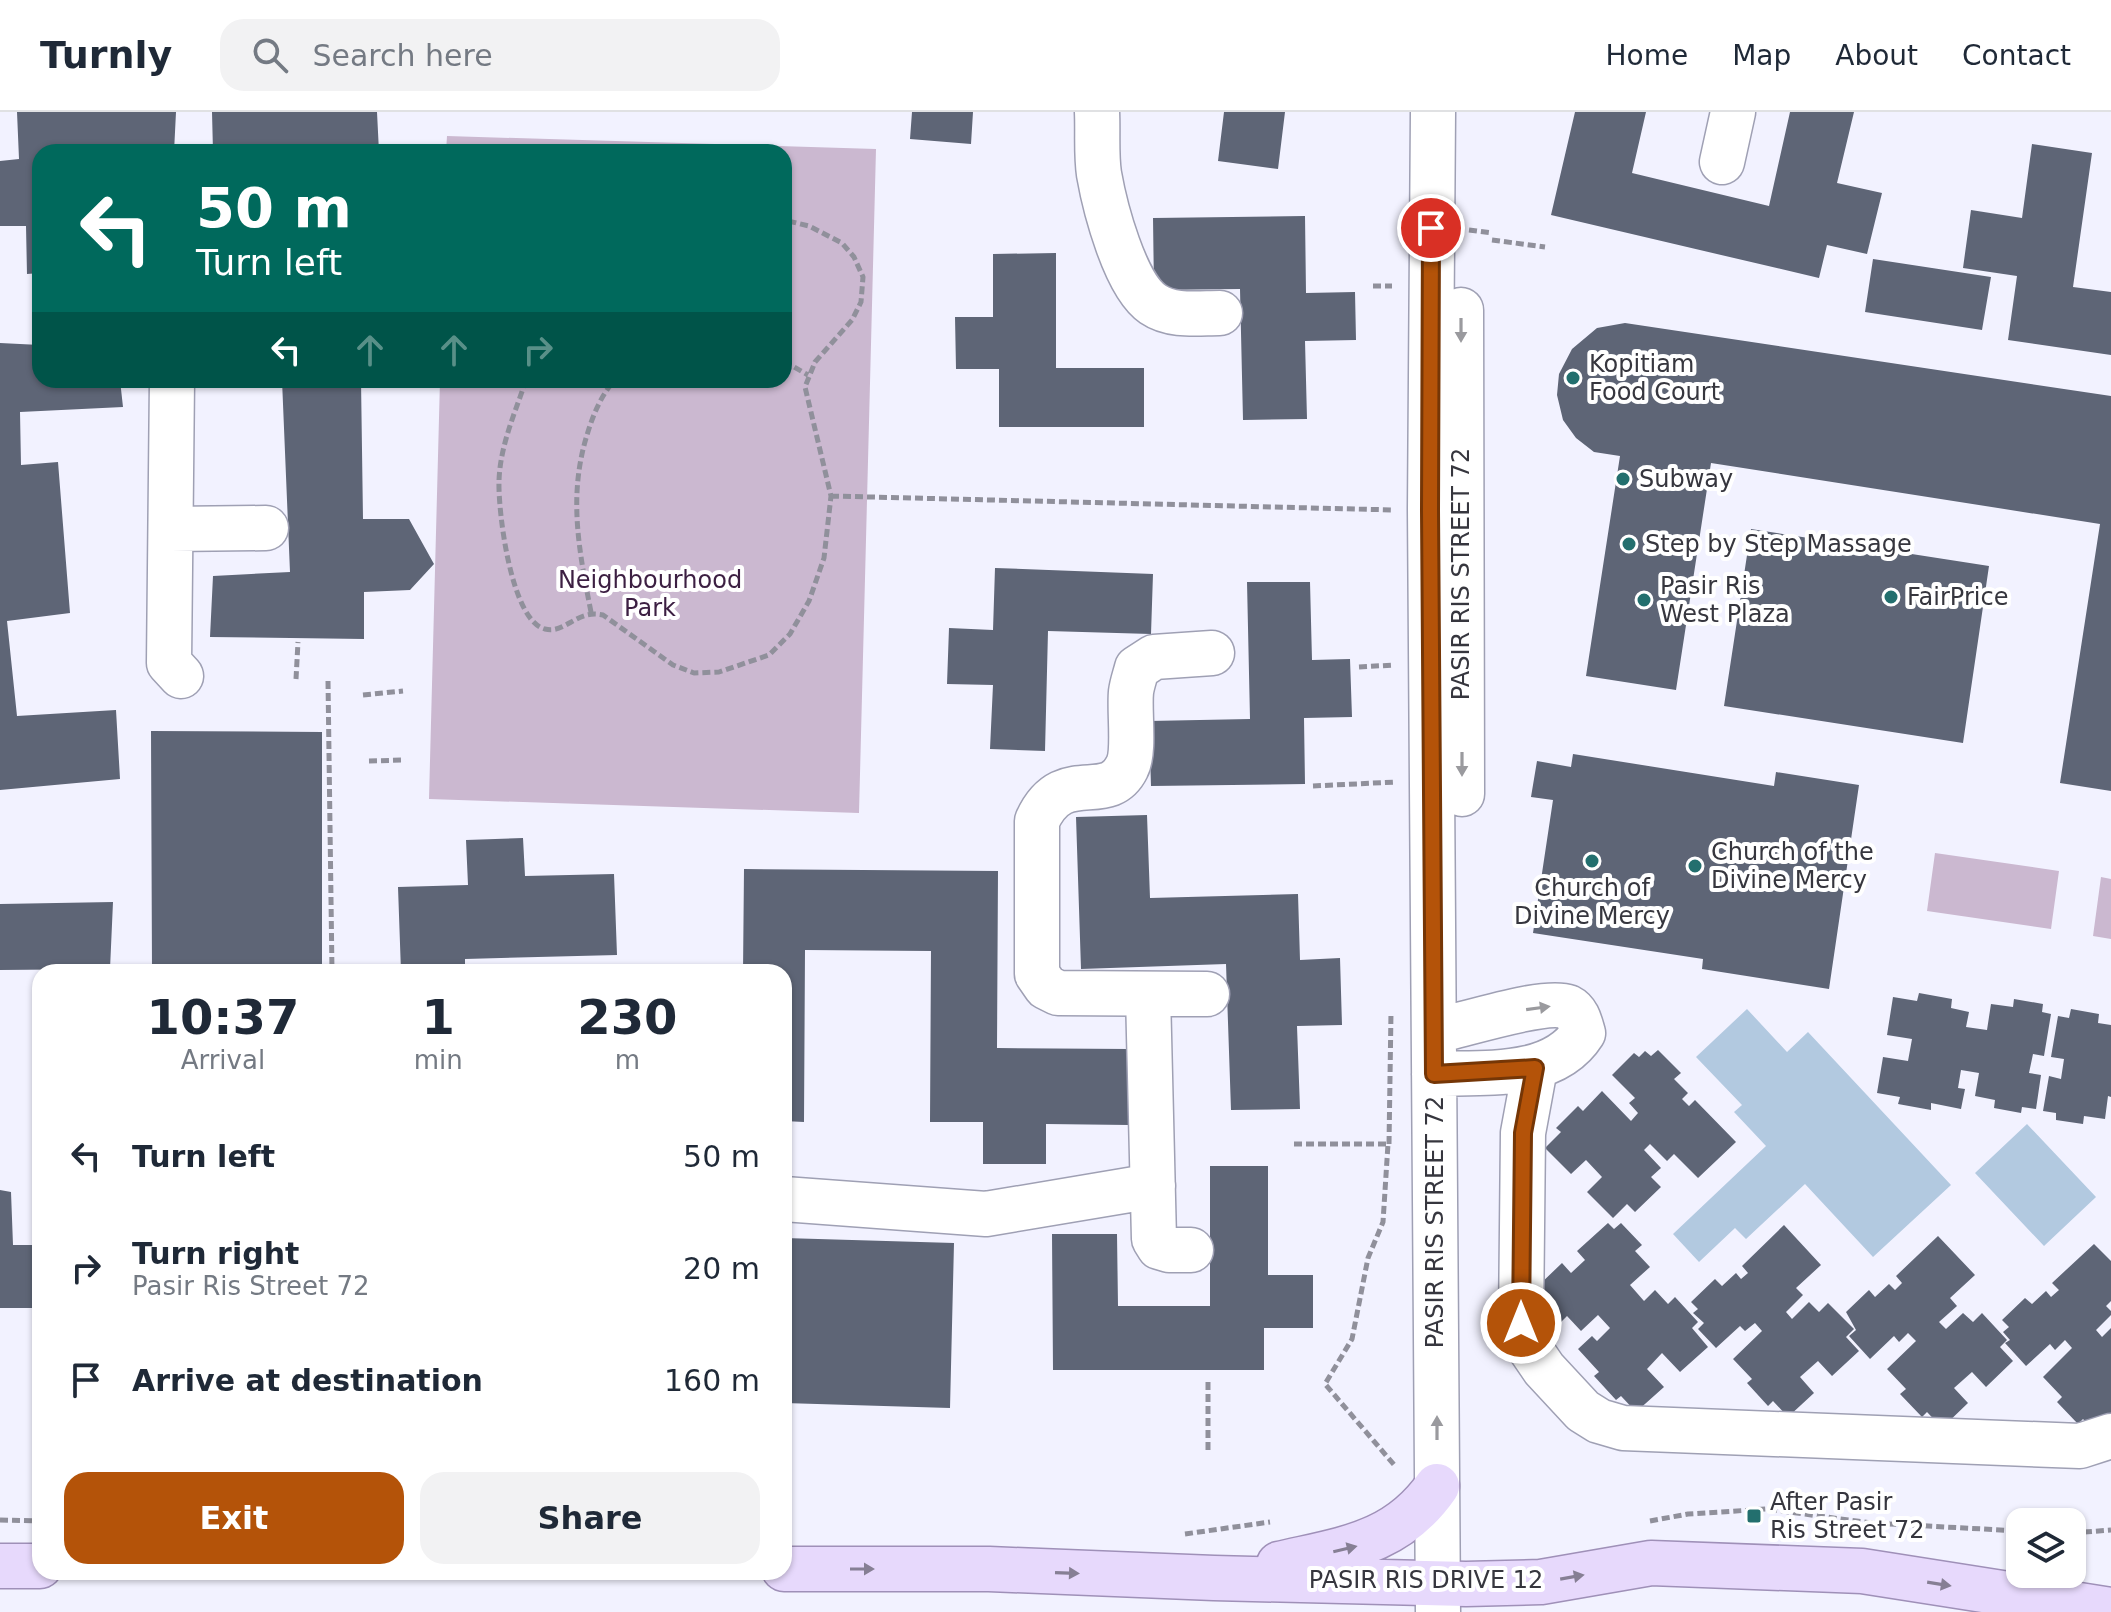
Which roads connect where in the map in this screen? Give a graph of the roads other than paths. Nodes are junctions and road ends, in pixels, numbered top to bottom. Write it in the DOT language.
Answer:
graph roads {
  1 [pos="1097,112"];
  2 [pos="1433,112"];
  3 [pos="1461,112"];
  4 [pos="1733,112"];
  5 [pos="1722,162"];
  6 [pos="1220,313"];
  7 [pos="172,388"];
  8 [pos="266,528"];
  9 [pos="171,529"];
  10 [pos="1212,653"];
  11 [pos="181,676"];
  12 [pos="1148,994"];
  13 [pos="1207,994"];
  14 [pos="1448,1028"];
  15 [pos="1535,1068"];
  16 [pos="1449,1073"];
  17 [pos="1153,1186"];
  18 [pos="792,1200"];
  19 [pos="1191,1250"];
  20 [pos="2111,1436"];
  21 [pos="1420,1480"];
  22 [pos="0,1566"];
  23 [pos="32,1566"];
  24 [pos="792,1569"];
  25 [pos="1214,1578"];
  26 [pos="2111,1591"];
  27 [pos="1452,1598"];
  28 [pos="2067,1605"];
  29 [pos="2111,1610"];
  1 -- 6 [label="street"];
  2 -- 14 [label="street, PASIR RIS STREET 72"];
  3 -- 14 [label="street, PASIR RIS STREET 72, one-way"];
  4 -- 5 [label="street"];
  7 -- 9 [label="street"];
  8 -- 9 [label="street"];
  9 -- 11 [label="street"];
  10 -- 12 [label="street"];
  12 -- 13 [label="street"];
  12 -- 17 [label="street"];
  14 -- 15 [label="street, one-way"];
  14 -- 16 [label="street, PASIR RIS STREET 72"];
  15 -- 16 [label="street"];
  15 -- 20 [label="street"];
  21 -- 16 [label="street, PASIR RIS STREET 72, one-way"];
  16 -- 27 [label="street, PASIR RIS STREET 72"];
  17 -- 18 [label="street"];
  17 -- 19 [label="street"];
  25 -- 21 [label="main road, one-way"];
  21 -- 27 [label="street, PASIR RIS STREET 72"];
  22 -- 23 [label="main road"];
  24 -- 25 [label="main road, PASIR RIS DRIVE 12, one-way"];
  25 -- 27 [label="main road, PASIR RIS DRIVE 12"];
  26 -- 28 [label="main road"];
  27 -- 28 [label="main road, PASIR RIS DRIVE 12, one-way"];
  28 -- 29 [label="main road, PASIR RIS DRIVE 12"];
}
